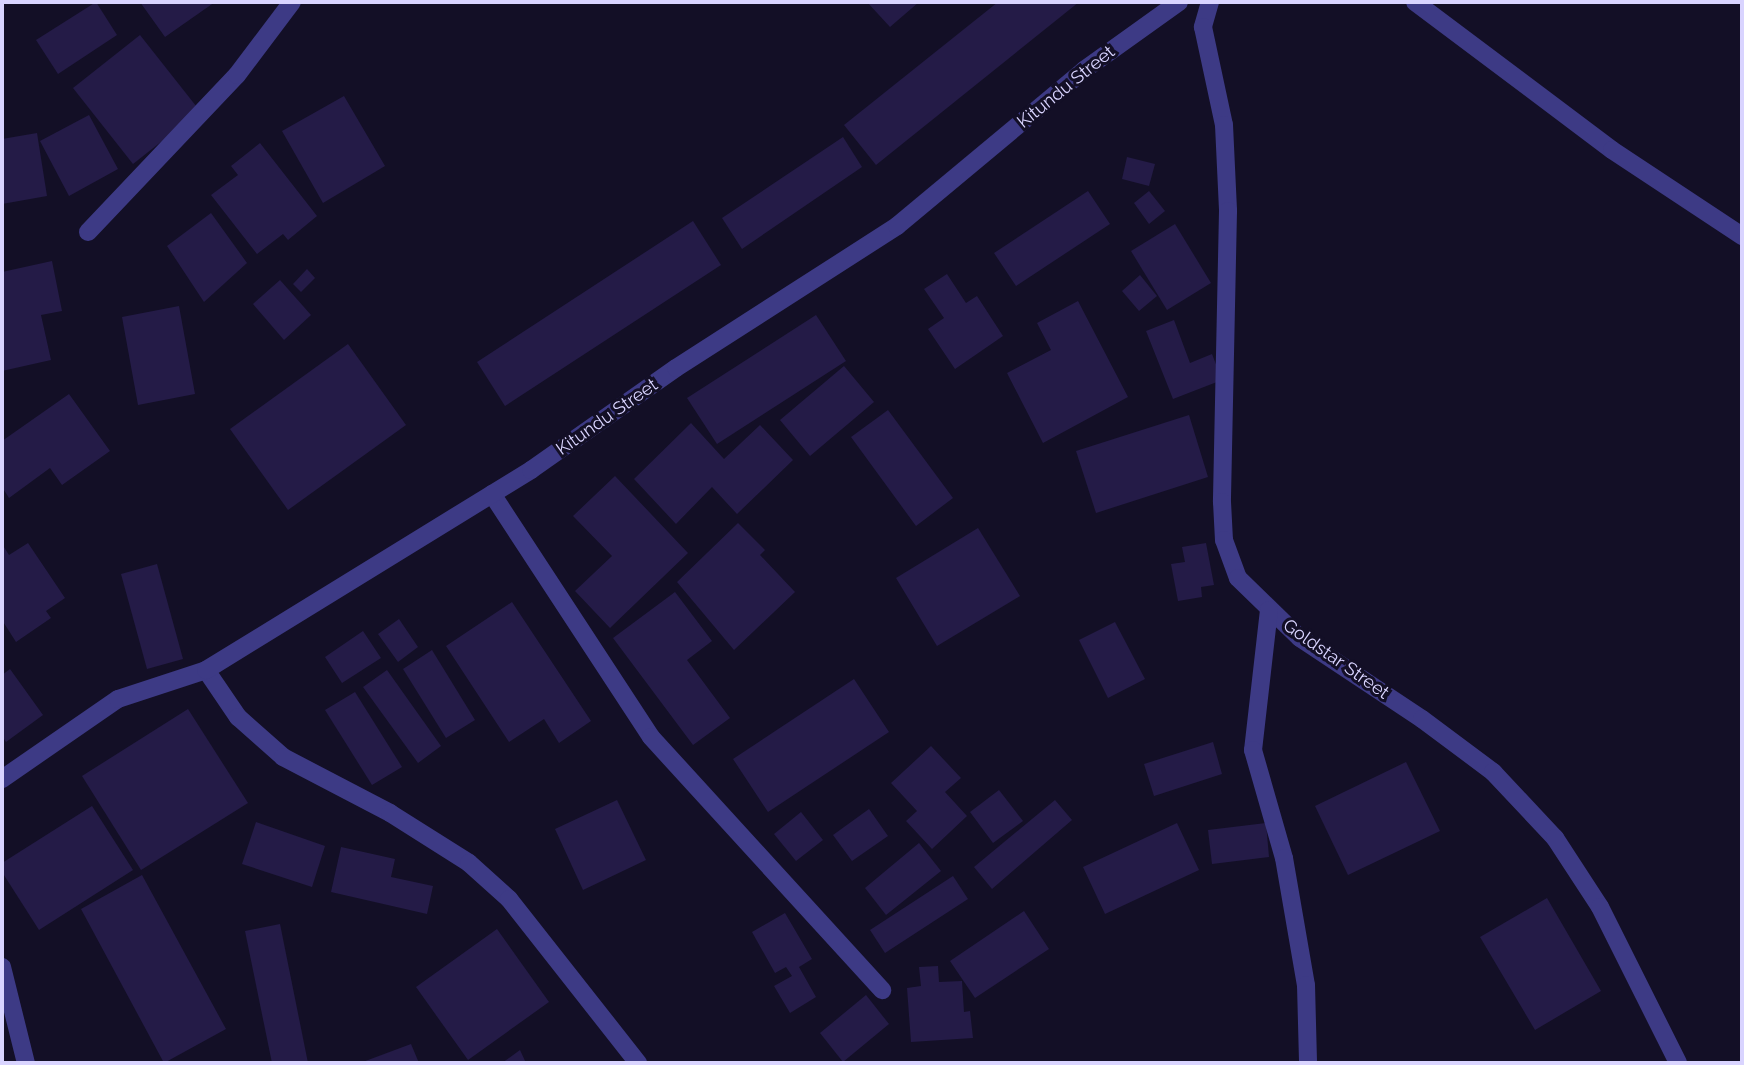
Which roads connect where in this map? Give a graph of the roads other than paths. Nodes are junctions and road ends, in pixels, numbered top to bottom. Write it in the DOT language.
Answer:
graph roads {
  1 [pos="292,2"];
  2 [pos="1179,2"];
  3 [pos="1210,2"];
  4 [pos="1415,2"];
  5 [pos="88,232"];
  6 [pos="1742,236"];
  7 [pos="492,494"];
  8 [pos="1269,610"];
  9 [pos="206,670"];
  10 [pos="2,779"];
  11 [pos="2,967"];
  12 [pos="882,990"];
  13 [pos="26,1063"];
  14 [pos="638,1063"];
  15 [pos="1308,1063"];
  16 [pos="1678,1063"];
  1 -- 5 [label="street"];
  2 -- 7 [label="street, Kitundu Street"];
  3 -- 8 [label="street, Goldstar Street"];
  4 -- 6 [label="street"];
  7 -- 9 [label="street, Kitundu Street"];
  7 -- 12 [label="street"];
  8 -- 15 [label="street"];
  8 -- 16 [label="street, Goldstar Street"];
  9 -- 10 [label="street, Kitundu Street"];
  9 -- 14 [label="street"];
  11 -- 13 [label="street"];
}
